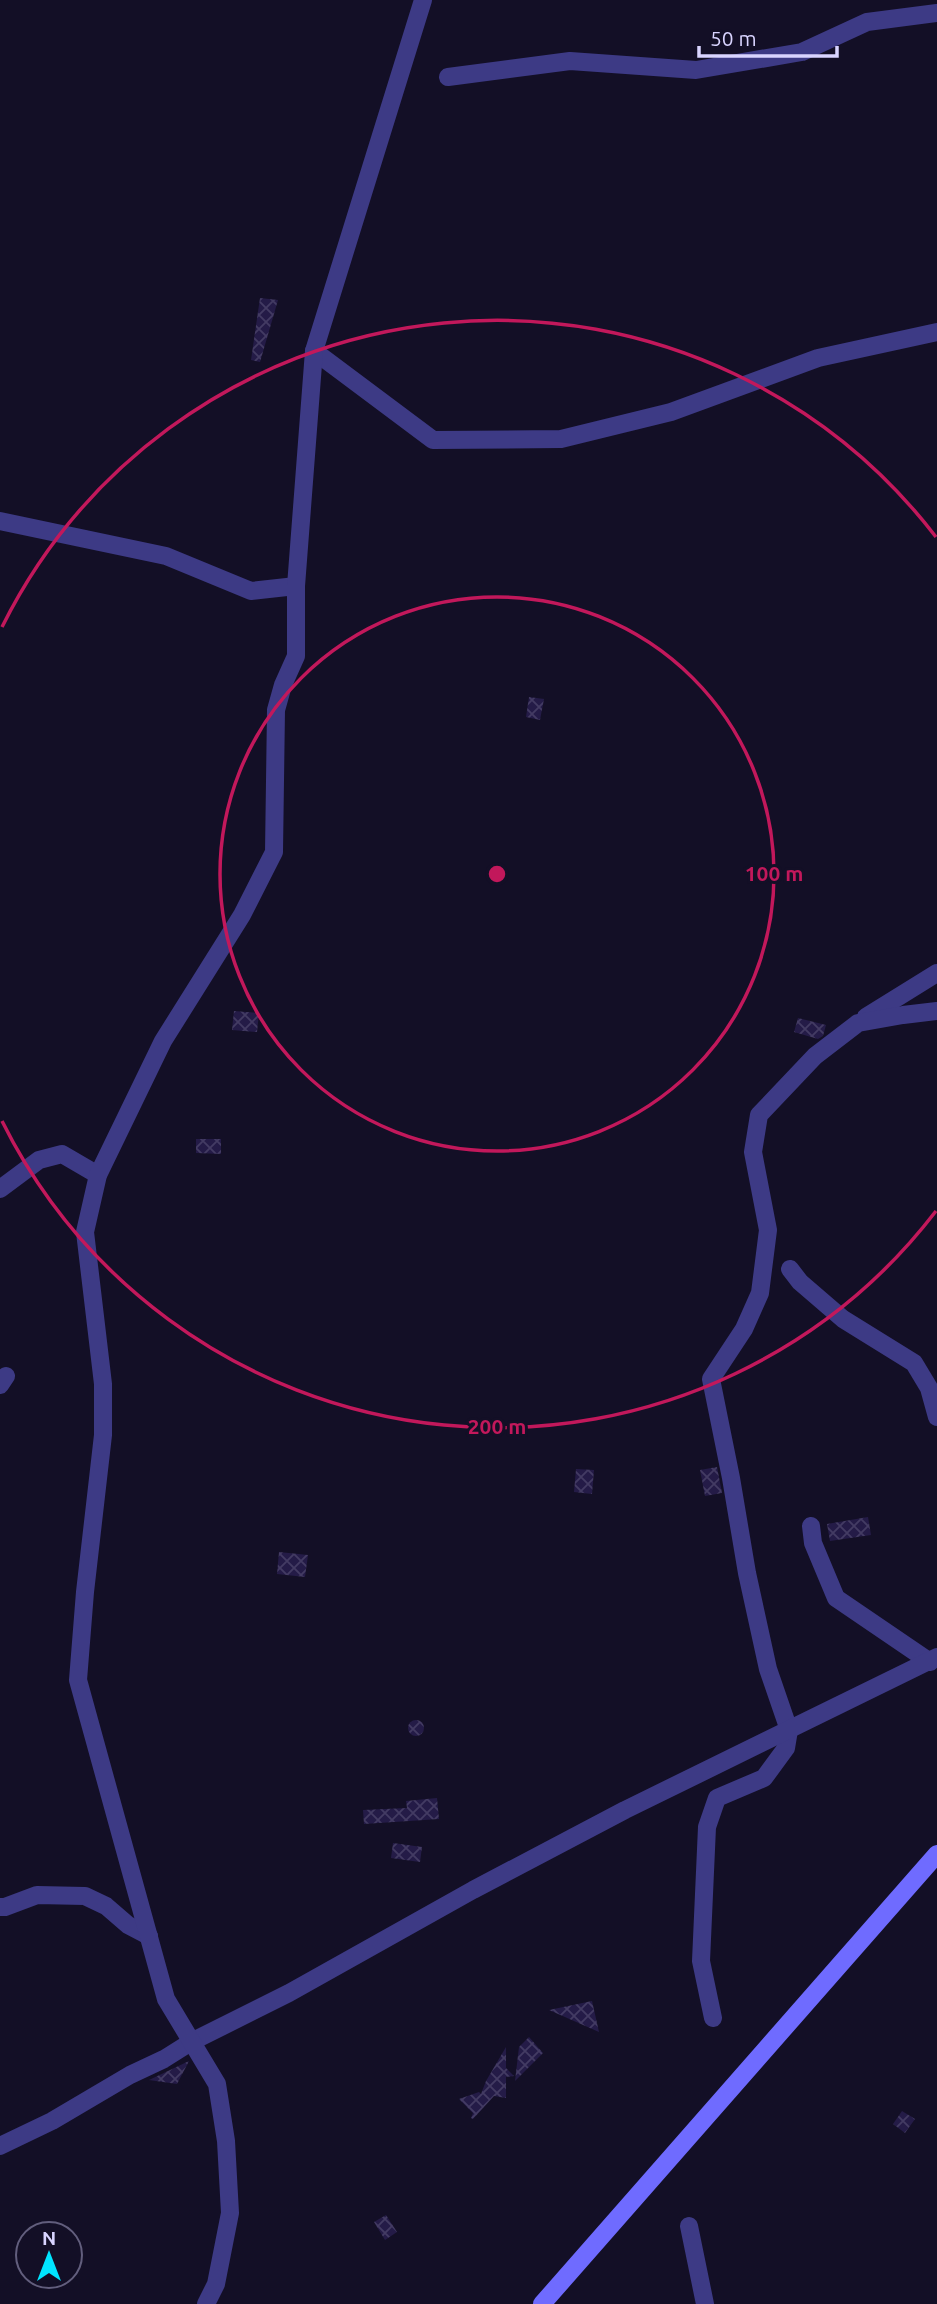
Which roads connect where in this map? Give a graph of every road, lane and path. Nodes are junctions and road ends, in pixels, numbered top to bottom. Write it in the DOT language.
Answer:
graph roads {
  1 [pos="423,0"];
  2 [pos="937,13"];
  3 [pos="448,77"];
  4 [pos="937,332"];
  5 [pos="314,351"];
  6 [pos="0,521"];
  7 [pos="296,586"];
  8 [pos="937,973"];
  9 [pos="937,1011"];
  10 [pos="858,1023"];
  11 [pos="98,1175"];
  12 [pos="0,1189"];
  13 [pos="790,1269"];
  14 [pos="937,1417"];
  15 [pos="811,1526"];
  16 [pos="933,1659"];
  17 [pos="789,1730"];
  18 [pos="937,1854"];
  19 [pos="0,1907"];
  20 [pos="149,1936"];
  21 [pos="713,2018"];
  22 [pos="191,2042"];
  23 [pos="0,2146"];
  24 [pos="689,2226"];
  25 [pos="206,2304"];
  26 [pos="542,2304"];
  27 [pos="705,2304"];
  1 -- 5 [label="street"];
  2 -- 3 [label="street"];
  4 -- 5 [label="street"];
  5 -- 7 [label="street"];
  6 -- 7 [label="street"];
  7 -- 11 [label="street"];
  8 -- 10 [label="street"];
  9 -- 10 [label="street"];
  10 -- 17 [label="street"];
  11 -- 12 [label="street"];
  11 -- 20 [label="street"];
  13 -- 14 [label="street"];
  15 -- 16 [label="street"];
  16 -- 17 [label="street"];
  17 -- 21 [label="street"];
  17 -- 22 [label="street"];
  18 -- 26 [label="main road"];
  19 -- 20 [label="street"];
  20 -- 22 [label="street"];
  22 -- 23 [label="street"];
  22 -- 25 [label="street"];
  24 -- 27 [label="street"];
}
